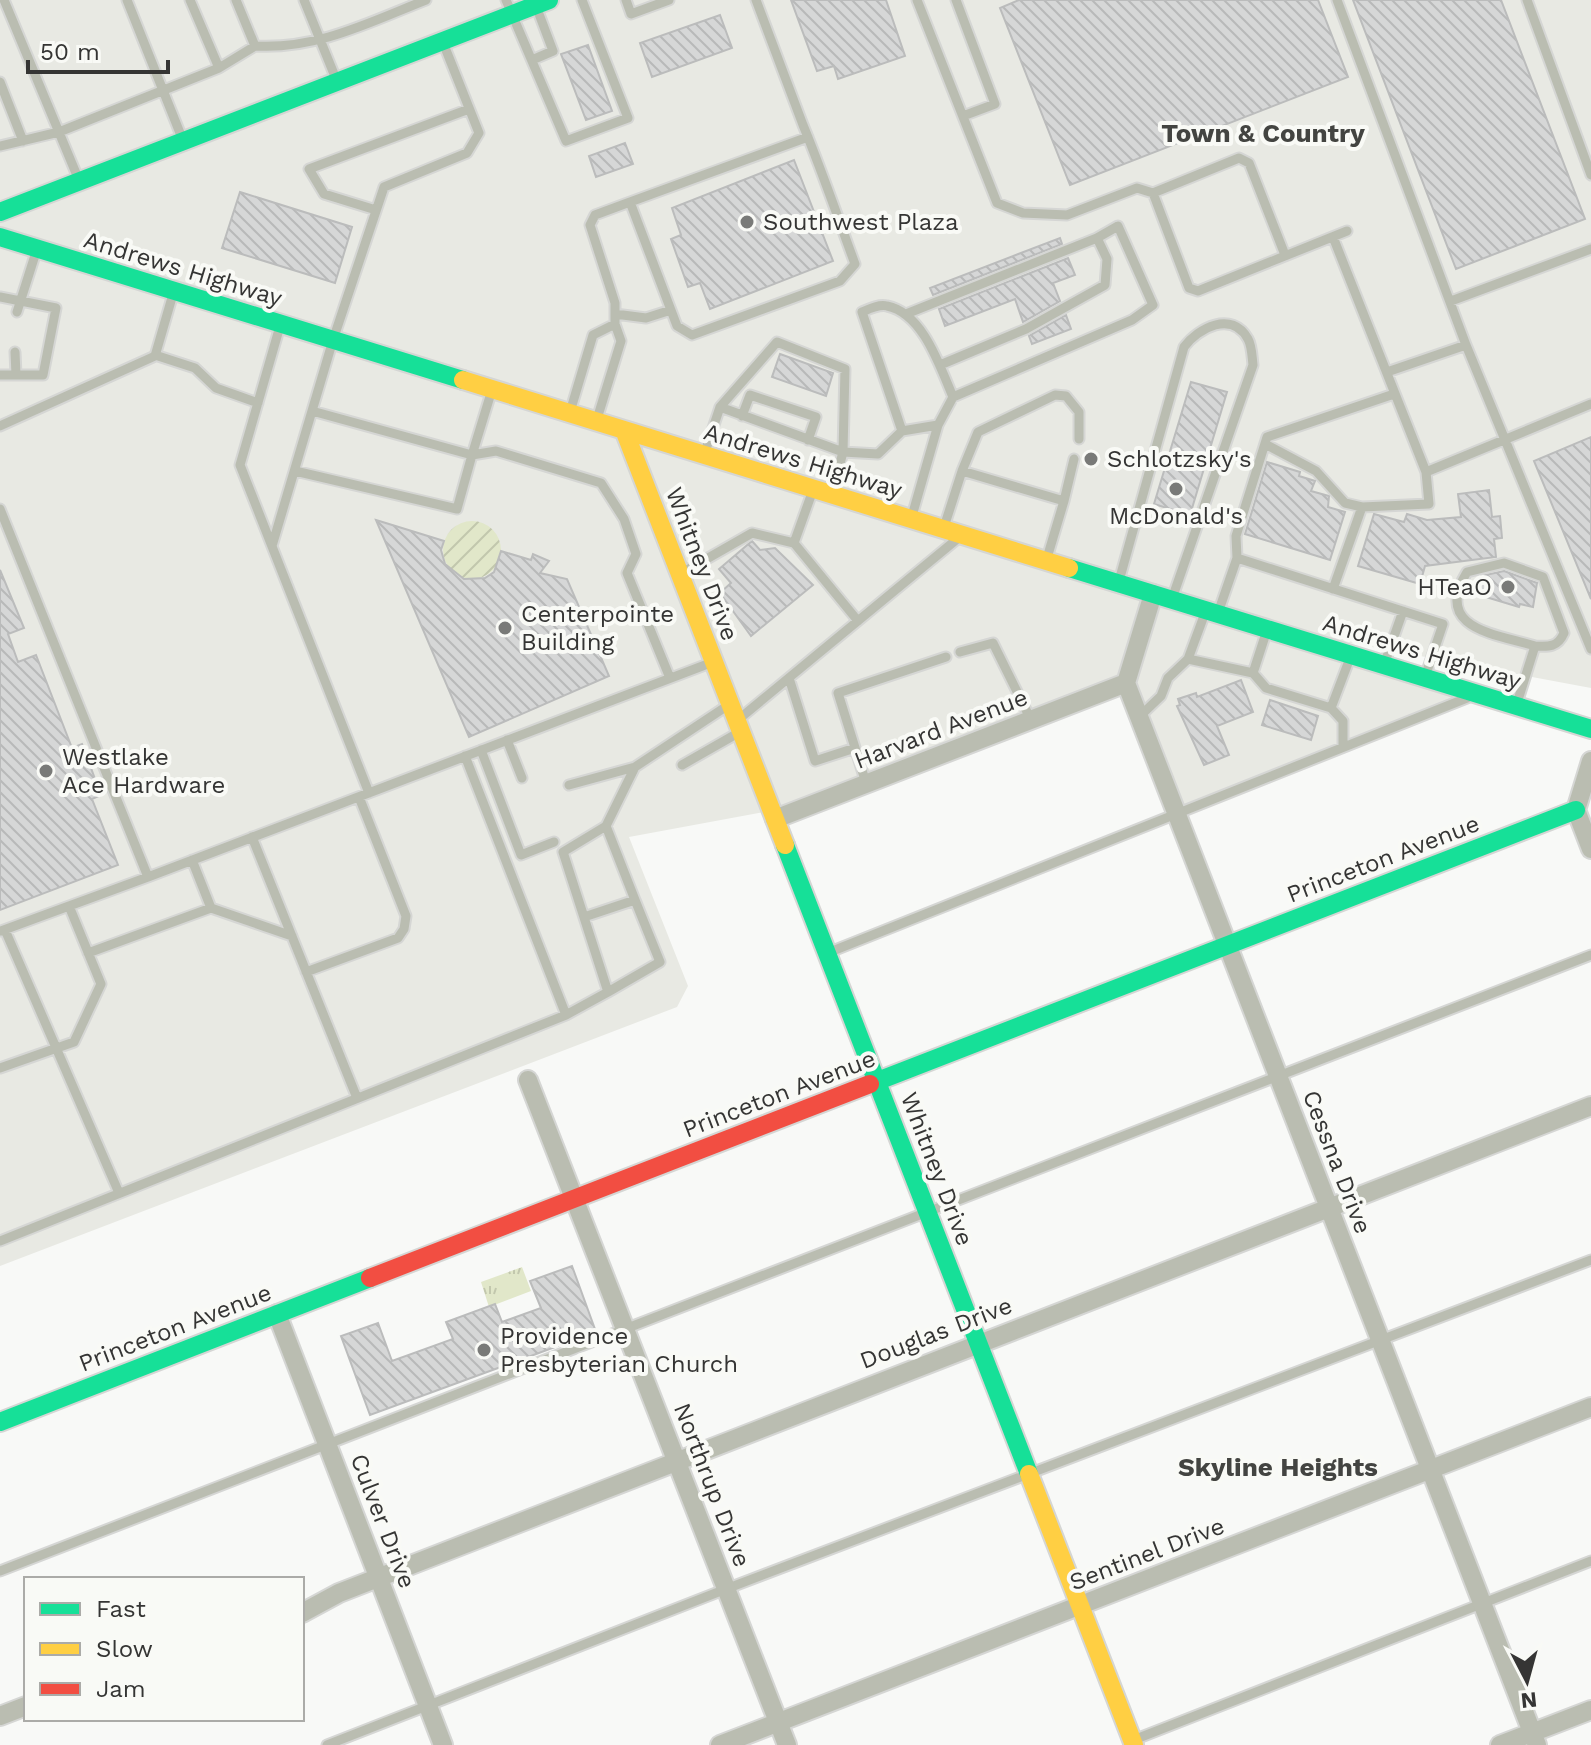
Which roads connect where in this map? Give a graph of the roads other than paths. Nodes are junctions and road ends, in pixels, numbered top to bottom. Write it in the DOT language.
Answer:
graph roads {
  1 [pos="4,0"];
  2 [pos="127,0"];
  3 [pos="190,0"];
  4 [pos="236,0"];
  5 [pos="304,0"];
  6 [pos="426,0"];
  7 [pos="582,0"];
  8 [pos="626,0"];
  9 [pos="669,0"];
  10 [pos="756,0"];
  11 [pos="917,0"];
  12 [pos="956,0"];
  13 [pos="1337,0"];
  14 [pos="1527,0"];
  15 [pos="542,3"];
  16 [pos="509,7"];
  17 [pos="321,41"];
  18 [pos="443,41"];
  19 [pos="255,46"];
  20 [pos="532,60"];
  21 [pos="219,68"];
  22 [pos="0,82"];
  23 [pos="337,82"];
  24 [pos="163,90"];
  25 [pos="469,109"];
  26 [pos="963,116"];
  27 [pos="59,132"];
  28 [pos="808,137"];
  29 [pos="23,141"];
  30 [pos="184,141"];
  31 [pos="0,146"];
  32 [pos="1591,175"];
  33 [pos="79,181"];
  34 [pos="1153,193"];
  35 [pos="630,202"];
  36 [pos="376,210"];
  37 [pos="0,212"];
  38 [pos="1347,231"];
  39 [pos="0,237"];
  40 [pos="1333,237"];
  41 [pos="1097,238"];
  42 [pos="38,249"];
  43 [pos="1591,249"];
  44 [pos="1285,255"];
  45 [pos="174,291"];
  46 [pos="0,297"];
  47 [pos="18,300"];
  48 [pos="1451,301"];
  49 [pos="671,310"];
  50 [pos="17,312"];
  51 [pos="906,314"];
  52 [pos="615,319"];
  53 [pos="280,324"];
  54 [pos="333,340"];
  55 [pos="1466,345"];
  56 [pos="15,352"];
  57 [pos="155,355"];
  58 [pos="940,365"];
  59 [pos="1387,372"];
  60 [pos="0,375"];
  61 [pos="16,375"];
  62 [pos="492,390"];
  63 [pos="1394,394"];
  64 [pos="953,397"];
  65 [pos="258,403"];
  66 [pos="1591,404"];
  67 [pos="720,407"];
  68 [pos="312,411"];
  69 [pos="569,413"];
  70 [pos="742,416"];
  71 [pos="596,422"];
  72 [pos="938,425"];
  73 [pos="0,426"];
  74 [pos="624,430"];
  75 [pos="902,431"];
  76 [pos="1079,439"];
  77 [pos="1504,439"];
  78 [pos="808,440"];
  79 [pos="1265,444"];
  80 [pos="843,452"];
  81 [pos="472,455"];
  82 [pos="704,455"];
  83 [pos="1074,459"];
  84 [pos="295,471"];
  85 [pos="962,471"];
  86 [pos="1426,472"];
  87 [pos="814,489"];
  88 [pos="832,495"];
  89 [pos="1064,501"];
  90 [pos="1362,507"];
  91 [pos="0,509"];
  92 [pos="911,519"];
  93 [pos="943,529"];
  94 [pos="962,535"];
  95 [pos="794,543"];
  96 [pos="272,546"];
  97 [pos="1237,558"];
  98 [pos="1046,561"];
  99 [pos="680,574"];
  100 [pos="1118,583"];
  101 [pos="1333,589"];
  102 [pos="1162,597"];
  103 [pos="1403,611"];
  104 [pos="1212,612"];
  105 [pos="1591,615"];
  106 [pos="1580,619"];
  107 [pos="858,621"];
  108 [pos="1267,629"];
  109 [pos="1535,646"];
  110 [pos="1591,649"];
  111 [pos="960,652"];
  112 [pos="1351,655"];
  113 [pos="946,657"];
  114 [pos="1188,659"];
  115 [pos="714,661"];
  116 [pos="1384,665"];
  117 [pos="1253,673"];
  118 [pos="670,678"];
  119 [pos="789,678"];
  120 [pos="1425,678"];
  121 [pos="1126,683"];
  122 [pos="1478,694"];
  123 [pos="1516,706"];
  124 [pos="1331,708"];
  125 [pos="1139,717"];
  126 [pos="736,719"];
  127 [pos="1031,720"];
  128 [pos="1591,729"];
  129 [pos="507,740"];
  130 [pos="1343,747"];
  131 [pos="855,748"];
  132 [pos="481,750"];
  133 [pos="465,756"];
  134 [pos="1591,761"];
  135 [pos="682,765"];
  136 [pos="635,767"];
  137 [pos="522,778"];
  138 [pos="866,783"];
  139 [pos="569,785"];
  140 [pos="364,795"];
  141 [pos="1576,810"];
  142 [pos="1176,814"];
  143 [pos="775,819"];
  144 [pos="606,826"];
  145 [pos="544,832"];
  146 [pos="252,837"];
  147 [pos="554,842"];
  148 [pos="1591,849"];
  149 [pos="563,852"];
  150 [pos="192,860"];
  151 [pos="148,877"];
  152 [pos="635,900"];
  153 [pos="69,906"];
  154 [pos="211,908"];
  155 [pos="584,917"];
  156 [pos="2,930"];
  157 [pos="292,936"];
  158 [pos="1226,945"];
  159 [pos="88,953"];
  160 [pos="827,953"];
  161 [pos="1591,955"];
  162 [pos="306,972"];
  163 [pos="608,992"];
  164 [pos="566,1015"];
  165 [pos="57,1050"];
  166 [pos="0,1068"];
  167 [pos="1278,1077"];
  168 [pos="528,1080"];
  169 [pos="877,1082"];
  170 [pos="357,1098"];
  171 [pos="1591,1106"];
  172 [pos="119,1193"];
  173 [pos="575,1198"];
  174 [pos="1329,1207"];
  175 [pos="928,1212"];
  176 [pos="0,1241"];
  177 [pos="1591,1260"];
  178 [pos="277,1314"];
  179 [pos="625,1329"];
  180 [pos="1380,1341"];
  181 [pos="978,1343"];
  182 [pos="1591,1407"];
  183 [pos="0,1422"];
  184 [pos="328,1444"];
  185 [pos="676,1460"];
  186 [pos="1430,1470"];
  187 [pos="1029,1474"];
  188 [pos="1591,1561"];
  189 [pos="0,1571"];
  190 [pos="380,1579"];
  191 [pos="726,1589"];
  192 [pos="1482,1604"];
  193 [pos="1081,1605"];
  194 [pos="304,1612"];
  195 [pos="428,1705"];
  196 [pos="24,1707"];
  197 [pos="1591,1710"];
  198 [pos="0,1716"];
  199 [pos="778,1723"];
  200 [pos="1535,1739"];
  201 [pos="1129,1744"];
  202 [pos="327,1745"];
  203 [pos="443,1745"];
  204 [pos="720,1745"];
  205 [pos="787,1745"];
  206 [pos="1500,1745"];
  1 -- 27 [label="lane"];
  2 -- 24 [label="lane"];
  3 -- 21 [label="lane"];
  4 -- 19 [label="lane"];
  5 -- 17 [label="lane"];
  6 -- 17 [label="lane"];
  7 -- 20 [label="lane"];
  8 -- 9 [label="lane"];
  10 -- 28 [label="lane"];
  11 -- 26 [label="lane"];
  12 -- 26 [label="lane"];
  13 -- 48 [label="lane"];
  14 -- 32 [label="lane"];
  15 -- 16 [label="street"];
  15 -- 20 [label="lane"];
  16 -- 18 [label="street"];
  16 -- 20 [label="lane"];
  17 -- 19 [label="lane"];
  17 -- 23 [label="lane"];
  18 -- 23 [label="street"];
  18 -- 25 [label="lane"];
  19 -- 21 [label="lane"];
  21 -- 24 [label="lane"];
  22 -- 29 [label="lane"];
  23 -- 30 [label="street"];
  24 -- 27 [label="lane"];
  24 -- 30 [label="lane"];
  25 -- 36 [label="lane"];
  25 -- 36 [label="lane"];
  26 -- 34 [label="lane"];
  27 -- 29 [label="lane"];
  27 -- 33 [label="lane"];
  28 -- 35 [label="lane"];
  28 -- 49 [label="lane"];
  29 -- 31 [label="lane"];
  30 -- 33 [label="street"];
  33 -- 37 [label="street"];
  34 -- 44 [label="lane"];
  34 -- 44 [label="lane"];
  35 -- 49 [label="lane"];
  35 -- 52 [label="lane"];
  36 -- 54 [label="lane"];
  38 -- 40 [label="lane"];
  39 -- 42 [label="street, Andrews Highway"];
  40 -- 44 [label="lane"];
  40 -- 59 [label="lane"];
  41 -- 51 [label="lane"];
  41 -- 58 [label="lane"];
  41 -- 64 [label="lane"];
  42 -- 45 [label="street, Andrews Highway"];
  42 -- 47 [label="lane"];
  43 -- 48 [label="lane"];
  45 -- 53 [label="street, Andrews Highway"];
  45 -- 57 [label="lane"];
  46 -- 47 [label="lane"];
  47 -- 50 [label="lane"];
  47 -- 61 [label="lane"];
  48 -- 55 [label="lane"];
  49 -- 52 [label="lane"];
  51 -- 58 [label="lane"];
  51 -- 75 [label="lane"];
  52 -- 69 [label="lane"];
  52 -- 71 [label="lane"];
  53 -- 54 [label="street, Andrews Highway"];
  53 -- 65 [label="lane"];
  54 -- 62 [label="street, Andrews Highway"];
  54 -- 68 [label="lane"];
  55 -- 59 [label="lane"];
  55 -- 77 [label="lane"];
  56 -- 61 [label="lane"];
  57 -- 65 [label="lane"];
  57 -- 73 [label="lane"];
  58 -- 64 [label="lane"];
  59 -- 63 [label="lane"];
  60 -- 61 [label="lane"];
  62 -- 69 [label="street, Andrews Highway"];
  62 -- 81 [label="lane"];
  63 -- 79 [label="lane"];
  63 -- 86 [label="lane"];
  64 -- 72 [label="lane"];
  65 -- 96 [label="lane"];
  66 -- 77 [label="lane"];
  67 -- 70 [label="lane"];
  67 -- 80 [label="lane"];
  67 -- 82 [label="lane"];
  68 -- 81 [label="lane"];
  68 -- 84 [label="lane"];
  69 -- 71 [label="street, Andrews Highway"];
  70 -- 78 [label="lane"];
  70 -- 78 [label="lane"];
  71 -- 74 [label="street, Andrews Highway"];
  72 -- 75 [label="lane"];
  72 -- 92 [label="lane"];
  74 -- 82 [label="street, Andrews Highway"];
  74 -- 99 [label="street, Whitney Drive"];
  75 -- 80 [label="lane"];
  76 -- 85 [label="lane"];
  77 -- 86 [label="lane"];
  77 -- 106 [label="lane"];
  78 -- 80 [label="lane"];
  79 -- 90 [label="lane"];
  79 -- 97 [label="lane"];
  80 -- 88 [label="lane"];
  81 -- 84 [label="lane"];
  81 -- 118 [label="lane"];
  82 -- 87 [label="street, Andrews Highway"];
  83 -- 89 [label="lane"];
  84 -- 96 [label="lane"];
  85 -- 89 [label="lane"];
  85 -- 93 [label="lane"];
  86 -- 90 [label="lane"];
  87 -- 88 [label="street, Andrews Highway"];
  87 -- 95 [label="lane"];
  88 -- 92 [label="street, Andrews Highway"];
  89 -- 98 [label="lane"];
  90 -- 101 [label="lane"];
  91 -- 151 [label="lane"];
  92 -- 93 [label="street, Andrews Highway"];
  93 -- 94 [label="street, Andrews Highway"];
  94 -- 98 [label="street, Andrews Highway"];
  94 -- 107 [label="lane"];
  95 -- 99 [label="lane"];
  95 -- 107 [label="lane"];
  96 -- 140 [label="lane"];
  97 -- 101 [label="lane"];
  97 -- 104 [label="lane"];
  98 -- 100 [label="street, Andrews Highway"];
  99 -- 115 [label="street, Whitney Drive"];
  100 -- 102 [label="street, Andrews Highway"];
  100 -- 102 [label="lane"];
  101 -- 103 [label="lane"];
  102 -- 104 [label="street, Andrews Highway"];
  102 -- 121 [label="street"];
  103 -- 116 [label="lane"];
  103 -- 120 [label="lane"];
  104 -- 108 [label="street, Andrews Highway"];
  104 -- 114 [label="lane"];
  105 -- 106 [label="lane"];
  106 -- 110 [label="lane"];
  107 -- 119 [label="lane"];
  108 -- 112 [label="street, Andrews Highway"];
  108 -- 117 [label="lane"];
  109 -- 109 [label="lane"];
  109 -- 123 [label="lane"];
  111 -- 127 [label="lane"];
  112 -- 116 [label="street, Andrews Highway"];
  112 -- 124 [label="lane"];
  113 -- 131 [label="lane"];
  114 -- 117 [label="lane"];
  114 -- 125 [label="lane"];
  115 -- 118 [label="lane"];
  115 -- 126 [label="street, Whitney Drive"];
  116 -- 120 [label="street, Andrews Highway"];
  117 -- 124 [label="lane"];
  118 -- 129 [label="lane"];
  119 -- 126 [label="lane"];
  119 -- 131 [label="lane"];
  120 -- 122 [label="street, Andrews Highway"];
  121 -- 125 [label="street, Cessna Drive"];
  121 -- 127 [label="street, Harvard Avenue"];
  122 -- 123 [label="street, Andrews Highway"];
  122 -- 130 [label="lane"];
  123 -- 128 [label="street, Andrews Highway"];
  124 -- 130 [label="lane"];
  125 -- 142 [label="street, Cessna Drive"];
  126 -- 135 [label="lane"];
  126 -- 136 [label="lane"];
  126 -- 143 [label="street, Whitney Drive"];
  127 -- 138 [label="street, Harvard Avenue"];
  129 -- 132 [label="lane"];
  129 -- 137 [label="lane"];
  130 -- 142 [label="lane"];
  131 -- 138 [label="lane"];
  132 -- 133 [label="lane"];
  132 -- 147 [label="lane"];
  133 -- 140 [label="lane"];
  133 -- 164 [label="lane"];
  134 -- 141 [label="street"];
  136 -- 139 [label="lane"];
  136 -- 144 [label="lane"];
  138 -- 143 [label="street, Harvard Avenue"];
  140 -- 146 [label="lane"];
  140 -- 162 [label="lane"];
  141 -- 148 [label="street"];
  141 -- 158 [label="street, Princeton Avenue"];
  142 -- 158 [label="street, Cessna Drive"];
  142 -- 160 [label="lane"];
  143 -- 160 [label="street, Whitney Drive"];
  144 -- 149 [label="lane"];
  144 -- 152 [label="lane"];
  145 -- 147 [label="lane"];
  146 -- 150 [label="lane"];
  146 -- 157 [label="lane"];
  147 -- 149 [label="lane"];
  149 -- 155 [label="lane"];
  150 -- 151 [label="lane"];
  150 -- 154 [label="lane"];
  151 -- 153 [label="lane"];
  152 -- 155 [label="lane"];
  152 -- 163 [label="lane"];
  153 -- 156 [label="lane"];
  153 -- 159 [label="lane"];
  154 -- 157 [label="lane"];
  154 -- 159 [label="lane"];
  155 -- 163 [label="lane"];
  156 -- 165 [label="lane"];
  157 -- 162 [label="lane"];
  158 -- 167 [label="street, Cessna Drive"];
  158 -- 169 [label="street, Princeton Avenue"];
  159 -- 165 [label="lane"];
  160 -- 169 [label="street, Whitney Drive"];
  161 -- 167 [label="lane"];
  162 -- 170 [label="lane"];
  163 -- 164 [label="lane"];
  164 -- 170 [label="lane"];
  165 -- 166 [label="lane"];
  165 -- 172 [label="lane"];
  167 -- 174 [label="street, Cessna Drive"];
  167 -- 175 [label="lane"];
  168 -- 173 [label="street, Northrup Drive"];
  169 -- 173 [label="street, Princeton Avenue"];
  169 -- 175 [label="street, Whitney Drive"];
  170 -- 172 [label="lane"];
  171 -- 174 [label="street, Douglas Drive"];
  172 -- 176 [label="lane"];
  173 -- 178 [label="street, Princeton Avenue"];
  173 -- 179 [label="street, Northrup Drive"];
  174 -- 180 [label="street, Cessna Drive"];
  174 -- 181 [label="street, Douglas Drive"];
  175 -- 179 [label="lane"];
  175 -- 181 [label="street, Whitney Drive"];
  177 -- 180 [label="lane"];
  178 -- 183 [label="street, Princeton Avenue"];
  178 -- 184 [label="street, Culver Drive"];
  179 -- 184 [label="lane"];
  179 -- 185 [label="street, Northrup Drive"];
  180 -- 186 [label="street, Cessna Drive"];
  180 -- 187 [label="lane"];
  181 -- 185 [label="street, Douglas Drive"];
  181 -- 187 [label="street, Whitney Drive"];
  182 -- 186 [label="street, Sentinel Drive"];
  184 -- 189 [label="lane"];
  184 -- 190 [label="street, Culver Drive"];
  185 -- 190 [label="street, Douglas Drive"];
  185 -- 191 [label="street, Northrup Drive"];
  186 -- 192 [label="street, Cessna Drive"];
  186 -- 193 [label="street, Sentinel Drive"];
  187 -- 191 [label="lane"];
  187 -- 193 [label="street, Whitney Drive"];
  188 -- 192 [label="lane"];
  190 -- 194 [label="street, Douglas Drive"];
  190 -- 195 [label="street, Culver Drive"];
  191 -- 195 [label="lane"];
  191 -- 199 [label="street, Northrup Drive"];
  192 -- 200 [label="street, Cessna Drive"];
  192 -- 201 [label="lane"];
  193 -- 199 [label="street, Sentinel Drive"];
  193 -- 201 [label="street, Whitney Drive"];
  195 -- 202 [label="lane"];
  195 -- 203 [label="street, Culver Drive"];
  196 -- 198 [label="street"];
  197 -- 200 [label="street"];
  199 -- 204 [label="street, Sentinel Drive"];
  199 -- 205 [label="street, Northrup Drive"];
  200 -- 206 [label="street"];
}
